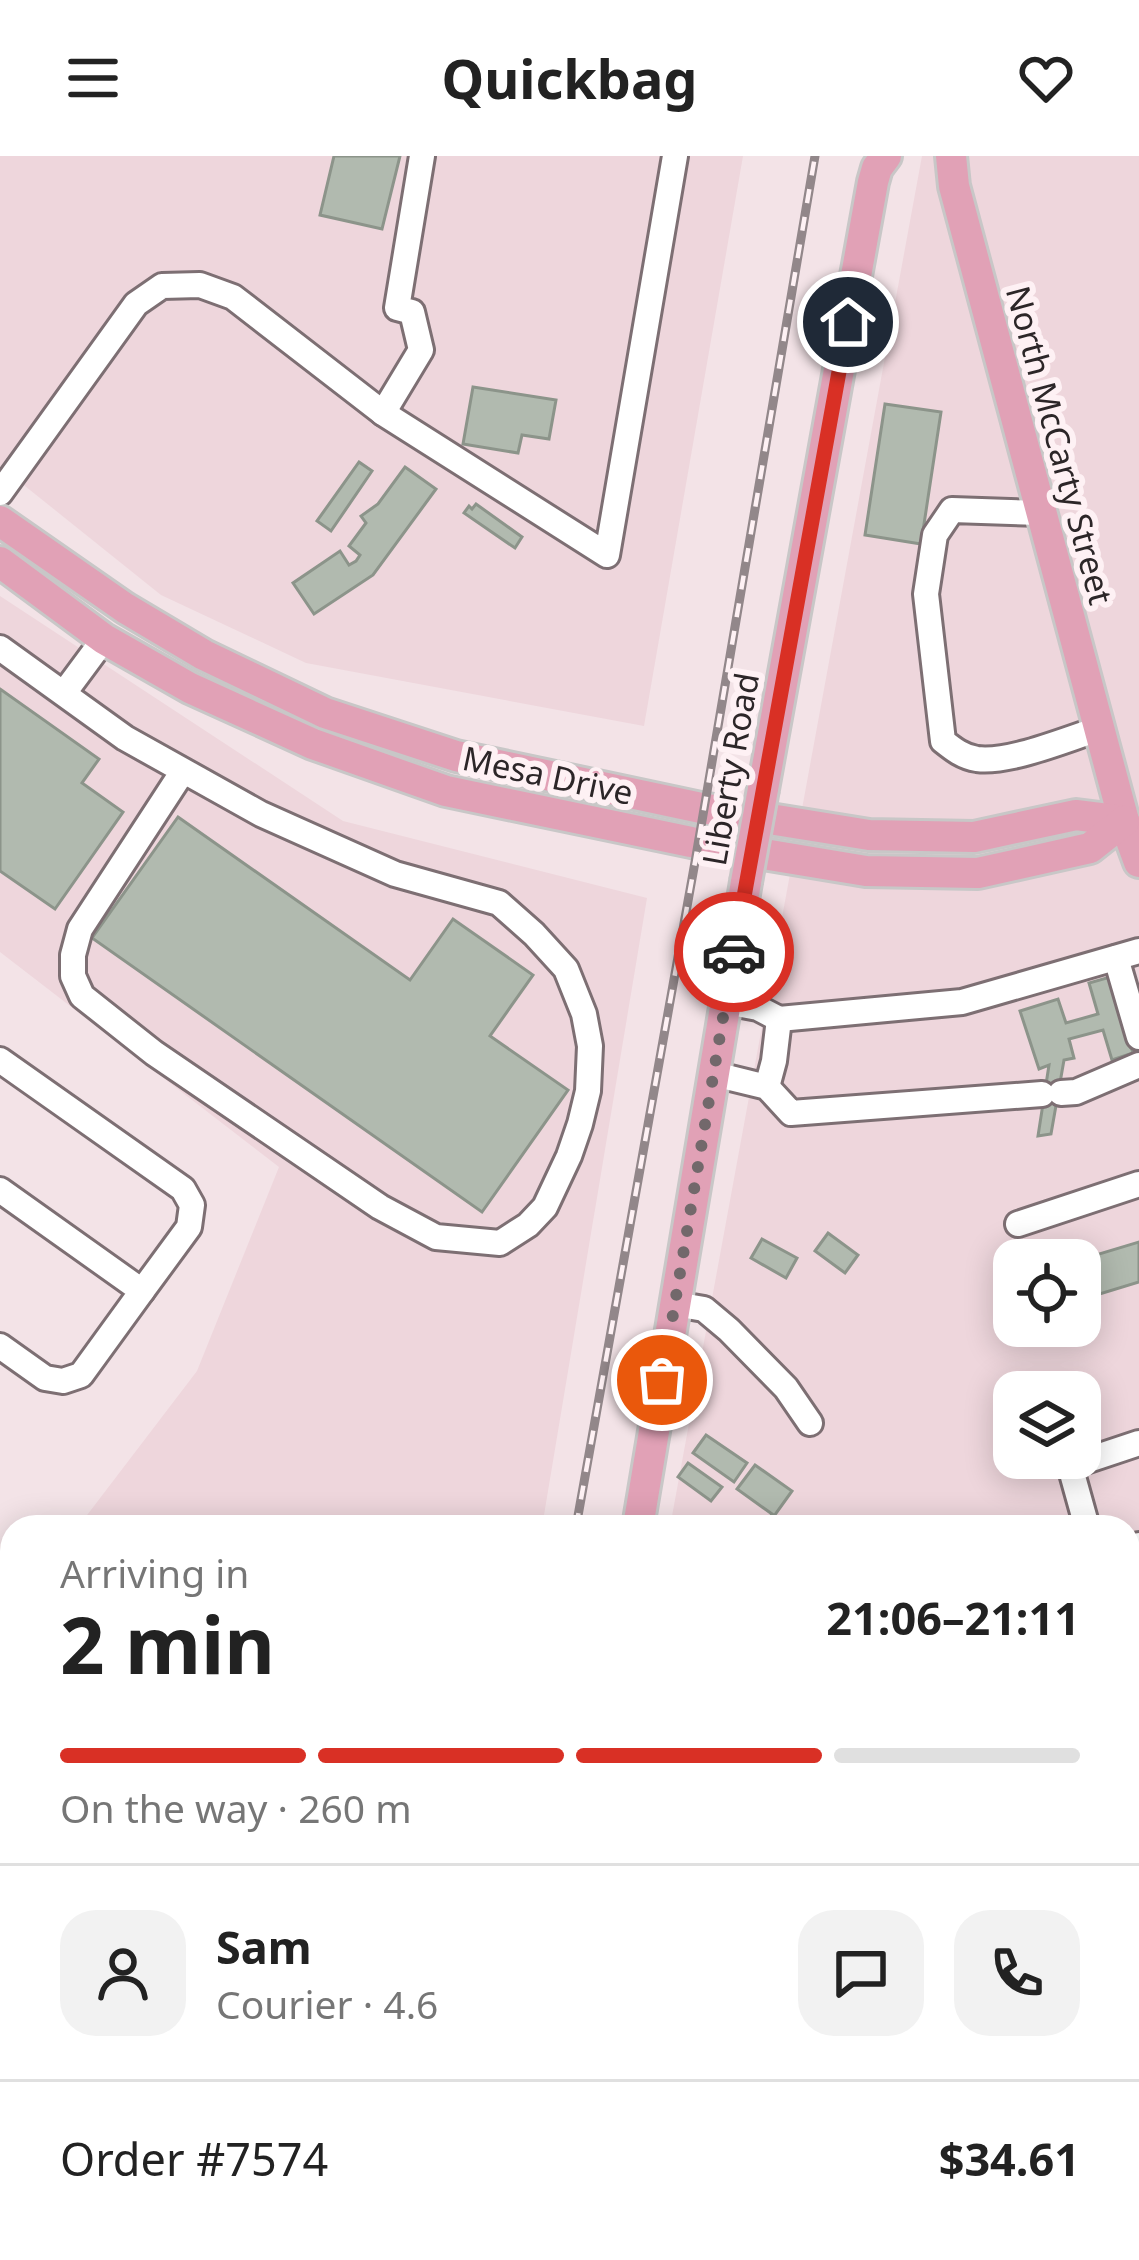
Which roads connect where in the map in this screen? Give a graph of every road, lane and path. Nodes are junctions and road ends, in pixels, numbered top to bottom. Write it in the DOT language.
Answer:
graph roads {
  1 [pos="422,156"];
  2 [pos="675,156"];
  3 [pos="951,156"];
  4 [pos="879,160"];
  5 [pos="383,412"];
  6 [pos="0,493"];
  7 [pos="1041,513"];
  8 [pos="0,521"];
  9 [pos="0,562"];
  10 [pos="125,608"];
  11 [pos="104,639"];
  12 [pos="0,648"];
  13 [pos="64,693"];
  14 [pos="1099,729"];
  15 [pos="184,771"];
  16 [pos="1131,818"];
  17 [pos="1139,862"];
  18 [pos="1128,954"];
  19 [pos="726,1002"];
  20 [pos="778,1019"];
  21 [pos="1139,1037"];
  22 [pos="0,1060"];
  23 [pos="1139,1065"];
  24 [pos="714,1074"];
  25 [pos="767,1087"];
  26 [pos="1139,1184"];
  27 [pos="0,1190"];
  28 [pos="1018,1224"];
  29 [pos="142,1291"];
  30 [pos="675,1304"];
  31 [pos="0,1346"];
  32 [pos="810,1423"];
  33 [pos="1139,1443"];
  34 [pos="640,1515"];
  35 [pos="1084,1515"];
  1 -- 5 [label="street"];
  2 -- 5 [label="street"];
  3 -- 7 [label="main road, North McCarty Street"];
  4 -- 19 [label="main road, Liberty Road, bridge"];
  5 -- 6 [label="street"];
  7 -- 14 [label="main road, North McCarty Street"];
  7 -- 14 [label="street"];
  8 -- 10 [label="main road, Mesa Drive"];
  9 -- 11 [label="main road, Mesa Drive"];
  10 -- 11 [label="main road"];
  10 -- 16 [label="main road, Mesa Drive"];
  11 -- 13 [label="street"];
  11 -- 16 [label="main road, Mesa Drive"];
  12 -- 13 [label="street"];
  13 -- 15 [label="street"];
  14 -- 16 [label="main road, North McCarty Street"];
  15 -- 15 [label="street"];
  16 -- 17 [label="main road, North McCarty Street"];
  18 -- 20 [label="street"];
  18 -- 21 [label="street"];
  19 -- 20 [label="street"];
  19 -- 24 [label="main road, Liberty Road"];
  20 -- 25 [label="street"];
  22 -- 29 [label="street"];
  23 -- 25 [label="street"];
  24 -- 25 [label="street"];
  24 -- 30 [label="main road, Liberty Road"];
  26 -- 28 [label="street"];
  27 -- 29 [label="street"];
  29 -- 31 [label="street"];
  30 -- 32 [label="street"];
  30 -- 34 [label="main road, Liberty Road"];
  33 -- 35 [label="street"];
}
